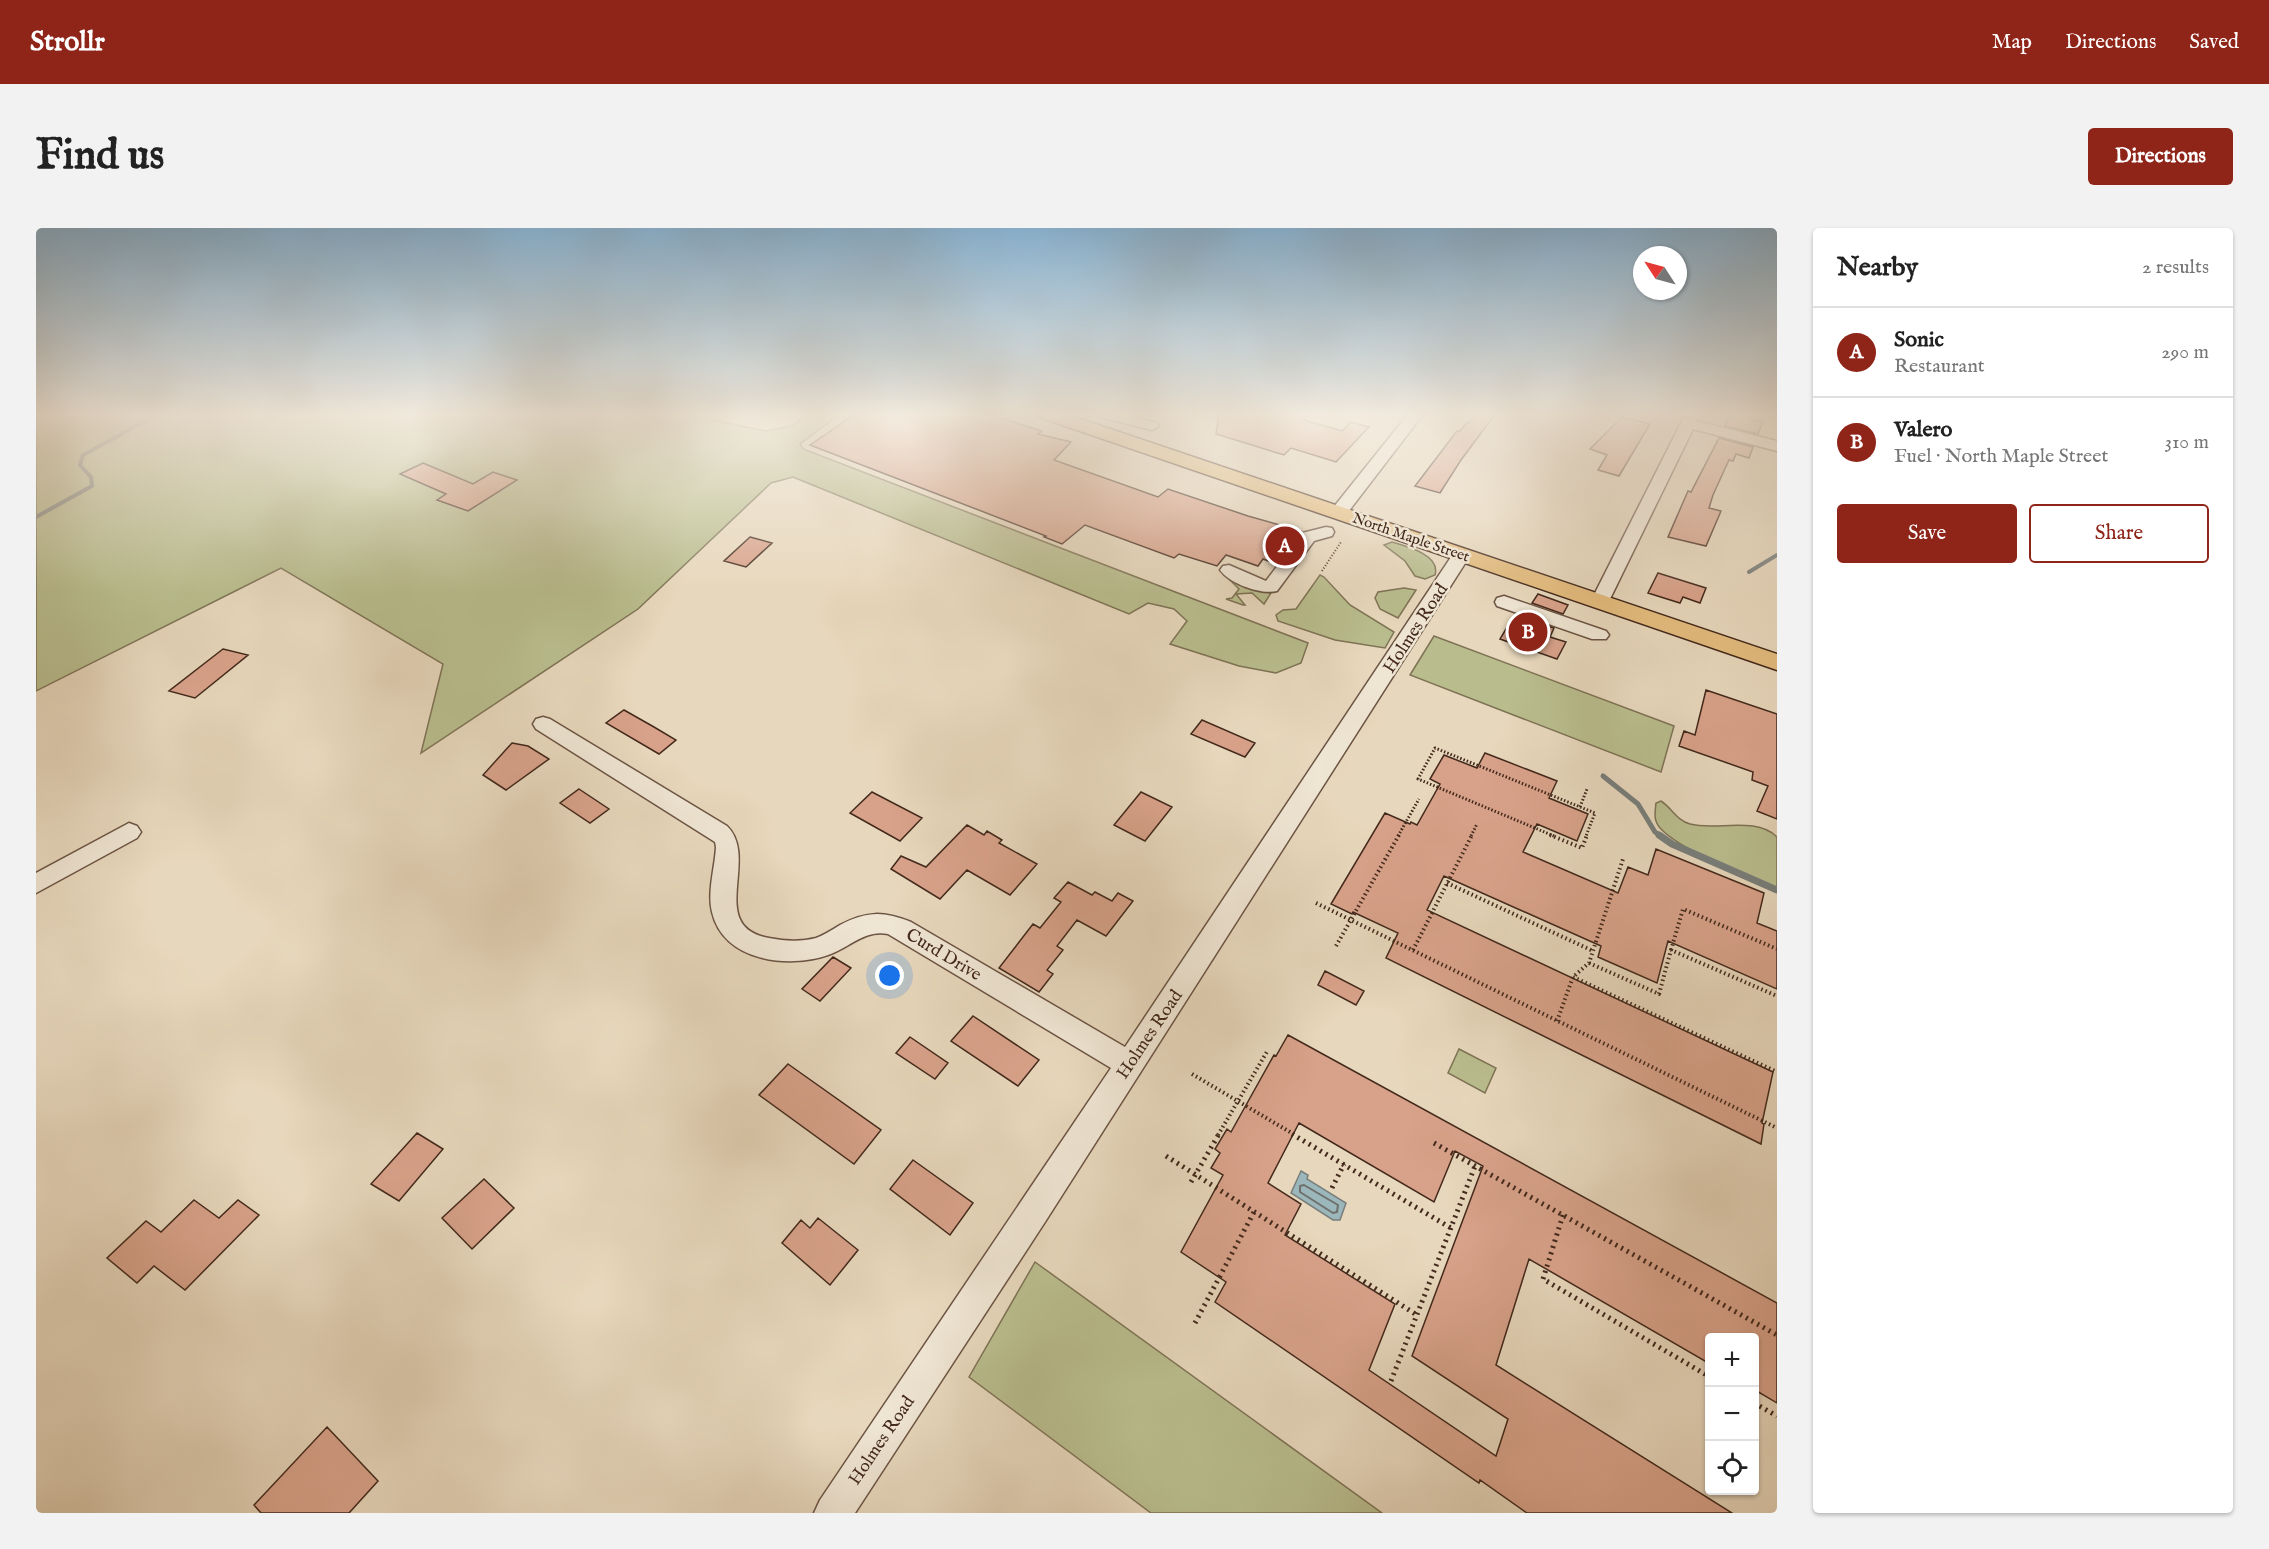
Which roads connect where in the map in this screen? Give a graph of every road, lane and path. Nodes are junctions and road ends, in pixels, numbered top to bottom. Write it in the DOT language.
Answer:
graph roads {
  1 [pos="1226,473"];
  2 [pos="1367,473"];
  3 [pos="1663,473"];
  4 [pos="1339,512"];
  5 [pos="1326,532"];
  6 [pos="1343,539"];
  7 [pos="1462,554"];
  8 [pos="1229,570"];
  9 [pos="1322,571"];
  10 [pos="1600,601"];
  11 [pos="1504,602"];
  12 [pos="1599,635"];
  13 [pos="1777,662"];
  14 [pos="543,724"];
  15 [pos="1587,789"];
  16 [pos="1419,799"];
  17 [pos="1580,807"];
  18 [pos="1477,824"];
  19 [pos="129,832"];
  20 [pos="1623,859"];
  21 [pos="1447,883"];
  22 [pos="36,884"];
  23 [pos="1316,903"];
  24 [pos="1351,920"];
  25 [pos="1336,946"];
  26 [pos="1777,949"];
  27 [pos="1413,950"];
  28 [pos="1671,950"];
  29 [pos="1593,951"];
  30 [pos="1589,963"];
  31 [pos="1573,976"];
  32 [pos="1777,996"];
  33 [pos="1557,1021"];
  34 [pos="1268,1050"];
  35 [pos="1129,1064"];
  36 [pos="1777,1072"];
  37 [pos="1192,1074"];
  38 [pos="1238,1101"];
  39 [pos="1777,1128"];
  40 [pos="1434,1143"];
  41 [pos="1166,1156"];
  42 [pos="1344,1164"];
  43 [pos="1475,1166"];
  44 [pos="1196,1175"];
  45 [pos="1191,1182"];
  46 [pos="1332,1188"];
  47 [pos="1254,1212"];
  48 [pos="1563,1215"];
  49 [pos="1451,1228"];
  50 [pos="1417,1315"];
  51 [pos="1196,1323"];
  52 [pos="1777,1335"];
  53 [pos="1705,1374"];
  54 [pos="1391,1381"];
  55 [pos="1759,1405"];
  56 [pos="1777,1416"];
  57 [pos="833,1513"];
  1 -- 4 [label="main road, North Maple Street"];
  2 -- 4 [label="street"];
  3 -- 10 [label="street"];
  4 -- 7 [label="main road, North Maple Street"];
  5 -- 8 [label="street"];
  6 -- 9 [label="path"];
  7 -- 10 [label="main road, North Maple Street"];
  7 -- 35 [label="street, Holmes Road"];
  10 -- 13 [label="main road, North Maple Street"];
  11 -- 12 [label="street"];
  14 -- 35 [label="street, Curd Drive"];
  15 -- 17 [label="path"];
  16 -- 24 [label="path"];
  17 -- 17 [label="path"];
  18 -- 21 [label="path"];
  19 -- 22 [label="street"];
  20 -- 29 [label="path"];
  21 -- 27 [label="path"];
  21 -- 29 [label="path"];
  23 -- 24 [label="path"];
  24 -- 25 [label="path"];
  24 -- 27 [label="path"];
  26 -- 28 [label="path"];
  27 -- 33 [label="path"];
  28 -- 30 [label="path"];
  28 -- 32 [label="path"];
  29 -- 30 [label="path"];
  30 -- 31 [label="path"];
  31 -- 33 [label="path"];
  31 -- 36 [label="path"];
  33 -- 39 [label="path"];
  34 -- 38 [label="path"];
  35 -- 57 [label="street, Holmes Road"];
  37 -- 38 [label="path"];
  38 -- 42 [label="path"];
  38 -- 44 [label="path"];
  40 -- 43 [label="path"];
  41 -- 44 [label="path"];
  42 -- 46 [label="path"];
  42 -- 49 [label="path"];
  43 -- 48 [label="path"];
  43 -- 49 [label="path"];
  44 -- 45 [label="path"];
  44 -- 47 [label="path"];
  47 -- 50 [label="path"];
  47 -- 51 [label="path"];
  48 -- 52 [label="path"];
  48 -- 53 [label="path"];
  49 -- 50 [label="path"];
  50 -- 54 [label="path"];
  55 -- 56 [label="path"];
}
